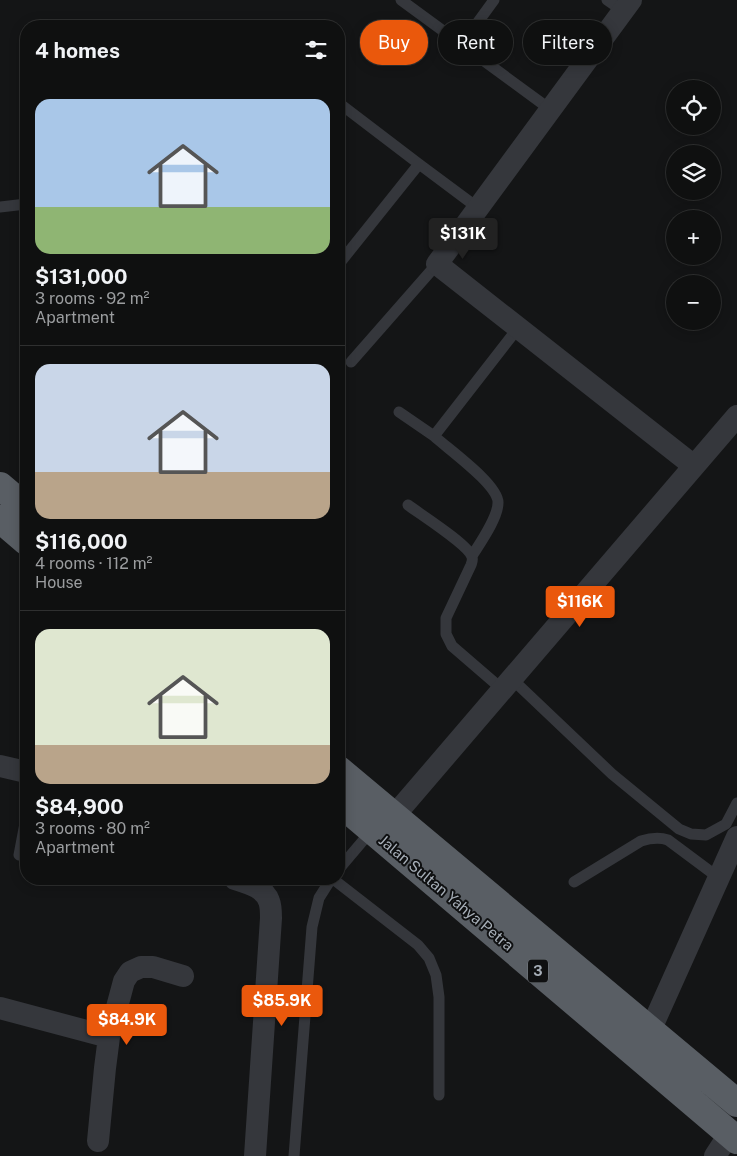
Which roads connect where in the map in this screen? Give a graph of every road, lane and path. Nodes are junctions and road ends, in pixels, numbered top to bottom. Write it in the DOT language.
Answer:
graph roads {
  1 [pos="401,0"];
  2 [pos="494,0"];
  3 [pos="620,4"];
  4 [pos="479,20"];
  5 [pos="438,27"];
  6 [pos="490,65"];
  7 [pos="345,108"];
  8 [pos="551,110"];
  9 [pos="419,164"];
  10 [pos="20,205"];
  11 [pos="0,207"];
  12 [pos="478,208"];
  13 [pos="345,256"];
  14 [pos="437,264"];
  15 [pos="518,328"];
  16 [pos="351,362"];
  17 [pos="399,412"];
  18 [pos="737,416"];
  19 [pos="434,436"];
  20 [pos="694,466"];
  21 [pos="0,486"];
  22 [pos="20,503"];
  23 [pos="408,505"];
  24 [pos="0,519"];
  25 [pos="20,536"];
  26 [pos="472,556"];
  27 [pos="507,685"];
  28 [pos="0,766"];
  29 [pos="20,771"];
  30 [pos="345,777"];
  31 [pos="737,803"];
  32 [pos="345,805"];
  33 [pos="383,823"];
  34 [pos="737,837"];
  35 [pos="20,850"];
  36 [pos="19,855"];
  37 [pos="345,863"];
  38 [pos="720,878"];
  39 [pos="574,882"];
  40 [pos="252,885"];
  41 [pos="328,885"];
  42 [pos="340,885"];
  43 [pos="183,976"];
  44 [pos="0,1008"];
  45 [pos="650,1031"];
  46 [pos="109,1037"];
  47 [pos="438,1095"];
  48 [pos="737,1103"];
  49 [pos="733,1136"];
  50 [pos="98,1141"];
  51 [pos="255,1156"];
  52 [pos="294,1156"];
  53 [pos="715,1156"];
  1 -- 5 [label="lane"];
  2 -- 4 [label="lane"];
  3 -- 8 [label="street"];
  6 -- 8 [label="lane"];
  7 -- 9 [label="lane"];
  8 -- 12 [label="street"];
  9 -- 12 [label="lane"];
  9 -- 13 [label="lane"];
  10 -- 11 [label="lane"];
  12 -- 14 [label="street"];
  14 -- 15 [label="street"];
  14 -- 16 [label="lane"];
  15 -- 19 [label="lane"];
  15 -- 20 [label="street"];
  17 -- 19 [label="lane"];
  18 -- 20 [label="street"];
  19 -- 26 [label="lane"];
  20 -- 27 [label="street"];
  21 -- 22 [label="highway"];
  23 -- 26 [label="lane"];
  24 -- 25 [label="highway"];
  26 -- 27 [label="lane"];
  27 -- 31 [label="lane"];
  27 -- 33 [label="street"];
  28 -- 29 [label="street"];
  30 -- 33 [label="highway, Jalan Sultan Yahya Petra / 3"];
  32 -- 33 [label="highway, Jalan Sultan Yahya Petra / 3"];
  33 -- 37 [label="lane"];
  33 -- 45 [label="highway, Jalan Sultan Yahya Petra / 3"];
  33 -- 49 [label="highway, Jalan Sultan Yahya Petra / 3"];
  34 -- 38 [label="street"];
  35 -- 36 [label="lane"];
  38 -- 39 [label="lane"];
  38 -- 45 [label="street"];
  40 -- 51 [label="street"];
  41 -- 52 [label="lane"];
  42 -- 47 [label="lane"];
  43 -- 46 [label="street"];
  44 -- 46 [label="street"];
  45 -- 48 [label="highway, Jalan Sultan Yahya Petra / 3"];
  46 -- 50 [label="street"];
  49 -- 53 [label="street"];
}
